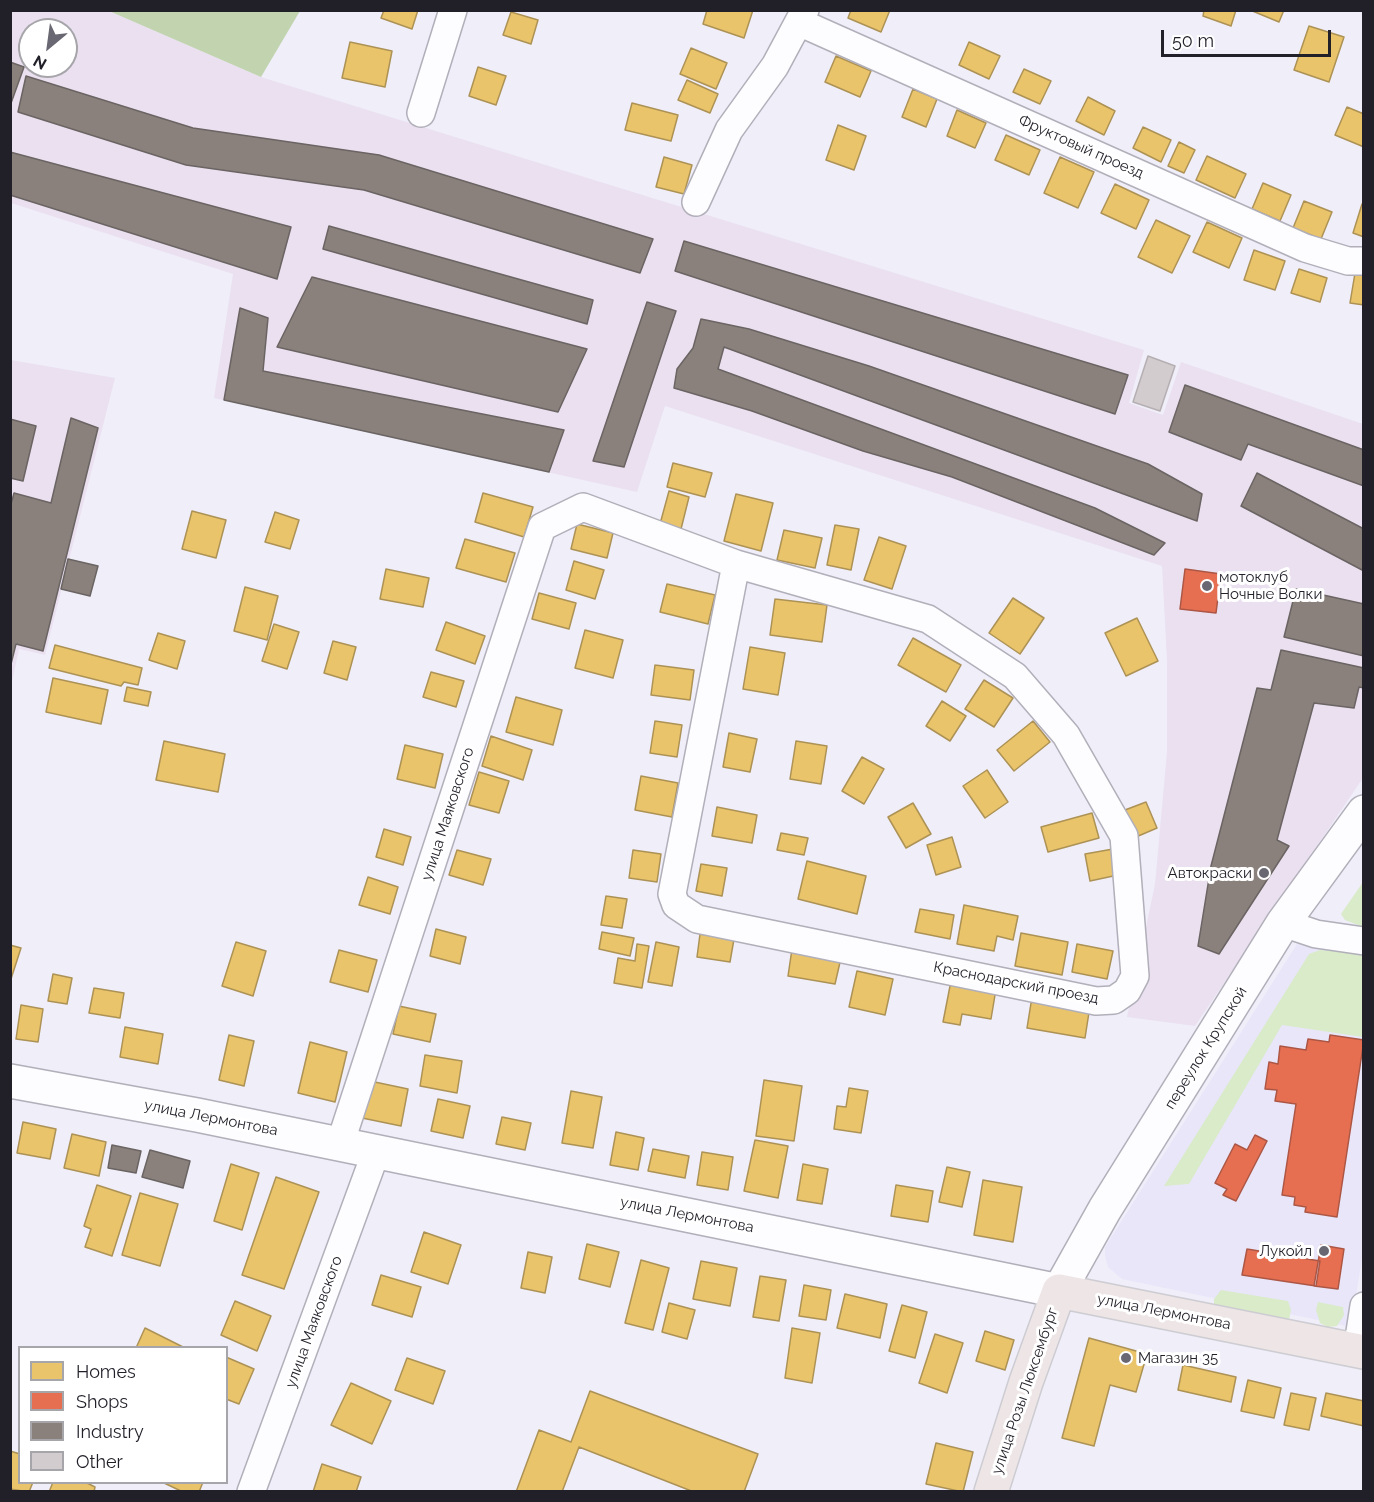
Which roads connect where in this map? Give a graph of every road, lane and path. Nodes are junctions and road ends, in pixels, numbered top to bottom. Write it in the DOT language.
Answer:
graph roads {
  1 [pos="453,10"];
  2 [pos="803,17"];
  3 [pos="421,113"];
  4 [pos="696,202"];
  5 [pos="1364,261"];
  6 [pos="583,507"];
  7 [pos="736,564"];
  8 [pos="1364,812"];
  9 [pos="1283,923"];
  10 [pos="1364,941"];
  11 [pos="10,1081"];
  12 [pos="340,1144"];
  13 [pos="376,1152"];
  14 [pos="1059,1291"];
  15 [pos="1364,1306"];
  16 [pos="1360,1351"];
  17 [pos="251,1491"];
  18 [pos="991,1491"];
  1 -- 3 [label="street"];
  2 -- 4 [label="street"];
  2 -- 5 [label="street, Фруктовый проезд"];
  6 -- 7 [label="street, Краснодарский проезд"];
  6 -- 12 [label="street, улица Маяковского"];
  7 -- 7 [label="street, Краснодарский проезд"];
  8 -- 9 [label="main road, переулок Крупской"];
  9 -- 10 [label="street"];
  9 -- 14 [label="main road, переулок Крупской"];
  11 -- 12 [label="main road, улица Лермонтова"];
  12 -- 13 [label="main road, улица Лермонтова"];
  13 -- 14 [label="main road, улица Лермонтова"];
  13 -- 17 [label="street, улица Маяковского"];
  14 -- 16 [label="main road, улица Лермонтова"];
  14 -- 18 [label="main road, улица Розы Люксембург"];
  15 -- 16 [label="street"];
}
